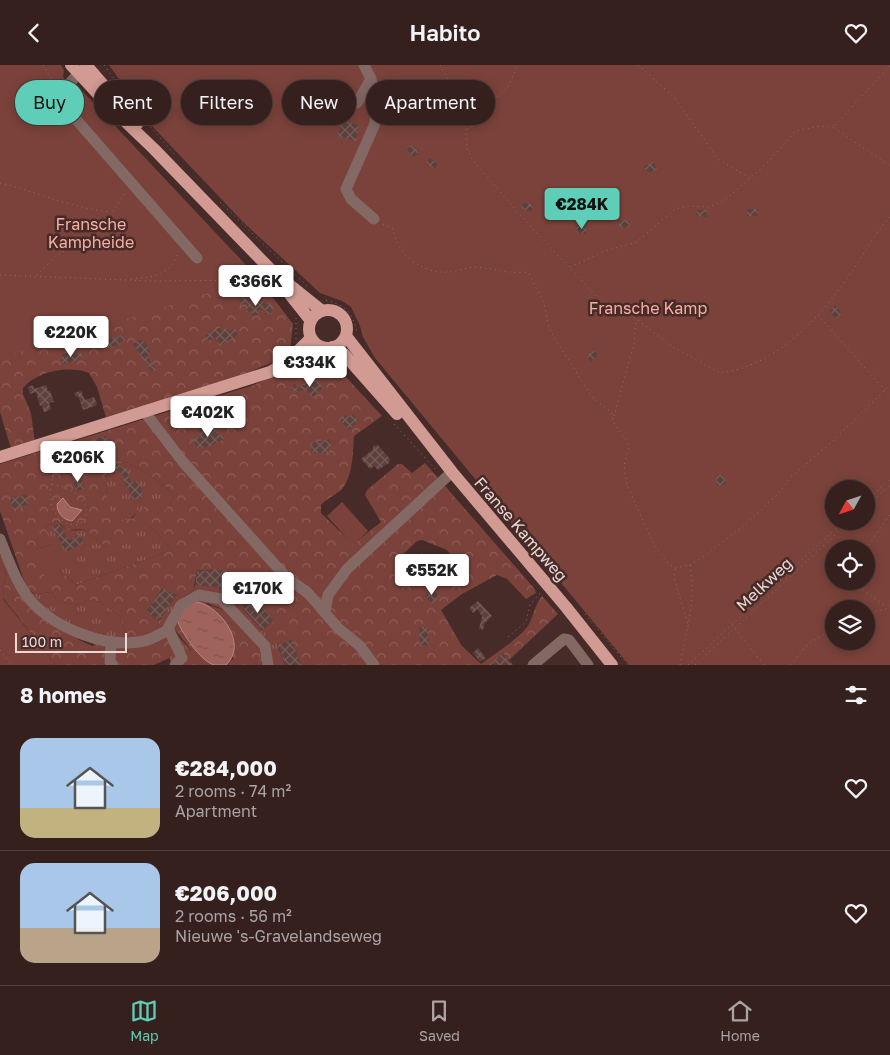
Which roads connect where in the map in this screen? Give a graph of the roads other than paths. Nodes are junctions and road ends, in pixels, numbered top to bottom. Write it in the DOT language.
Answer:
graph roads {
  1 [pos="364,65"];
  2 [pos="82,67"];
  3 [pos="371,79"];
  4 [pos="357,103"];
  5 [pos="374,219"];
  6 [pos="197,258"];
  7 [pos="271,270"];
  8 [pos="322,311"];
  9 [pos="311,321"];
  10 [pos="346,336"];
  11 [pos="323,346"];
  12 [pos="144,411"];
  13 [pos="0,457"];
  14 [pos="452,472"];
  15 [pos="0,539"];
  16 [pos="566,607"];
  17 [pos="325,612"];
  18 [pos="168,629"];
  19 [pos="111,642"];
  20 [pos="112,665"];
  21 [pos="175,665"];
  22 [pos="268,665"];
  23 [pos="374,665"];
  24 [pos="532,665"];
  25 [pos="588,665"];
  26 [pos="612,665"];
  27 [pos="620,665"];
  1 -- 3 [label="street"];
  2 -- 6 [label="street"];
  2 -- 7 [label="main road"];
  3 -- 4 [label="street"];
  3 -- 5 [label="street"];
  7 -- 8 [label="main road"];
  7 -- 9 [label="main road"];
  8 -- 9 [label="main road"];
  8 -- 10 [label="main road"];
  9 -- 11 [label="main road"];
  10 -- 11 [label="main road"];
  10 -- 14 [label="main road, Franse Kampweg"];
  11 -- 12 [label="main road"];
  11 -- 14 [label="main road, Franse Kampweg"];
  12 -- 13 [label="main road"];
  12 -- 17 [label="street"];
  14 -- 16 [label="main road, Franse Kampweg"];
  14 -- 17 [label="street"];
  15 -- 19 [label="street"];
  16 -- 26 [label="main road, Franse Kampweg"];
  16 -- 27 [label="main road, Franse Kampweg"];
  17 -- 23 [label="street"];
  18 -- 19 [label="street"];
  18 -- 21 [label="street"];
  18 -- 22 [label="street"];
  19 -- 20 [label="street"];
  24 -- 25 [label="street"];
}
